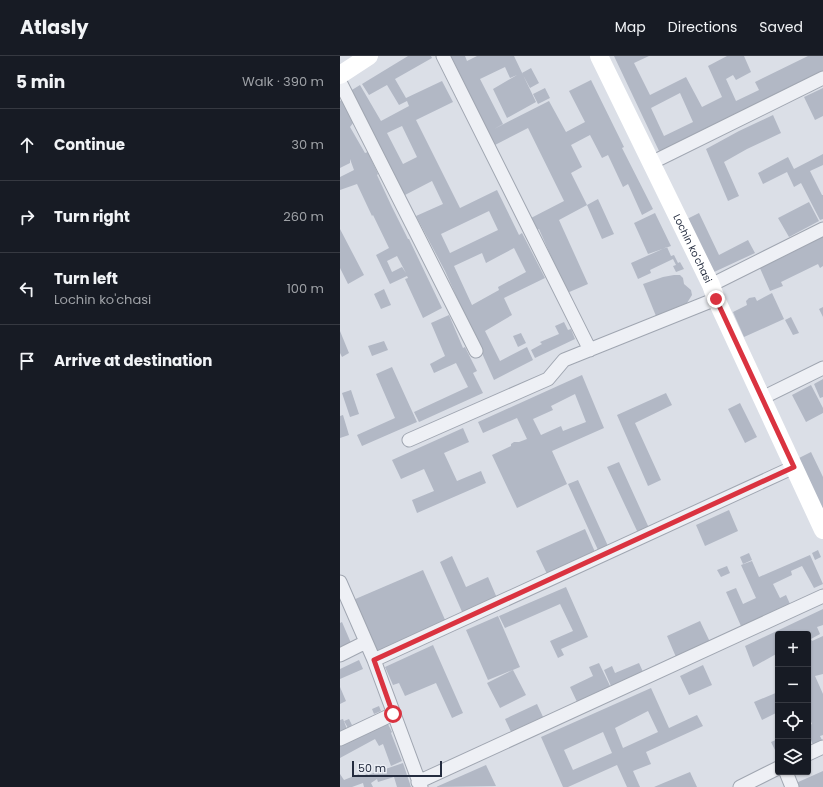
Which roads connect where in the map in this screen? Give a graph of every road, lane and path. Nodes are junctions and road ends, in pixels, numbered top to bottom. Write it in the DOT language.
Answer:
graph roads {
  1 [pos="369,56"];
  2 [pos="443,56"];
  3 [pos="599,56"];
  4 [pos="340,75"];
  5 [pos="823,78"];
  6 [pos="340,82"];
  7 [pos="651,163"];
  8 [pos="823,229"];
  9 [pos="713,292"];
  10 [pos="590,350"];
  11 [pos="476,351"];
  12 [pos="823,368"];
  13 [pos="762,398"];
  14 [pos="409,440"];
  15 [pos="794,467"];
  16 [pos="821,521"];
  17 [pos="340,582"];
  18 [pos="823,596"];
  19 [pos="366,642"];
  20 [pos="340,655"];
  21 [pos="374,660"];
  22 [pos="393,714"];
  23 [pos="340,739"];
  24 [pos="823,747"];
  25 [pos="811,753"];
  26 [pos="775,770"];
  27 [pos="787,775"];
  28 [pos="420,784"];
  29 [pos="740,787"];
  30 [pos="792,787"];
  1 -- 4 [label="street"];
  2 -- 10 [label="street"];
  3 -- 7 [label="street, Lochin ko'chasi"];
  5 -- 7 [label="street"];
  6 -- 11 [label="street"];
  7 -- 9 [label="street, Lochin ko'chasi"];
  8 -- 9 [label="street"];
  9 -- 10 [label="street"];
  9 -- 13 [label="street, Lochin ko'chasi"];
  10 -- 14 [label="street"];
  12 -- 13 [label="street"];
  13 -- 15 [label="street, Lochin ko'chasi"];
  15 -- 16 [label="street, Lochin ko'chasi"];
  15 -- 21 [label="street"];
  17 -- 19 [label="street"];
  18 -- 28 [label="street"];
  19 -- 20 [label="street"];
  19 -- 21 [label="street"];
  21 -- 22 [label="street"];
  22 -- 23 [label="street"];
  22 -- 28 [label="street"];
  24 -- 25 [label="street"];
  26 -- 29 [label="street"];
  27 -- 30 [label="street"];
}
